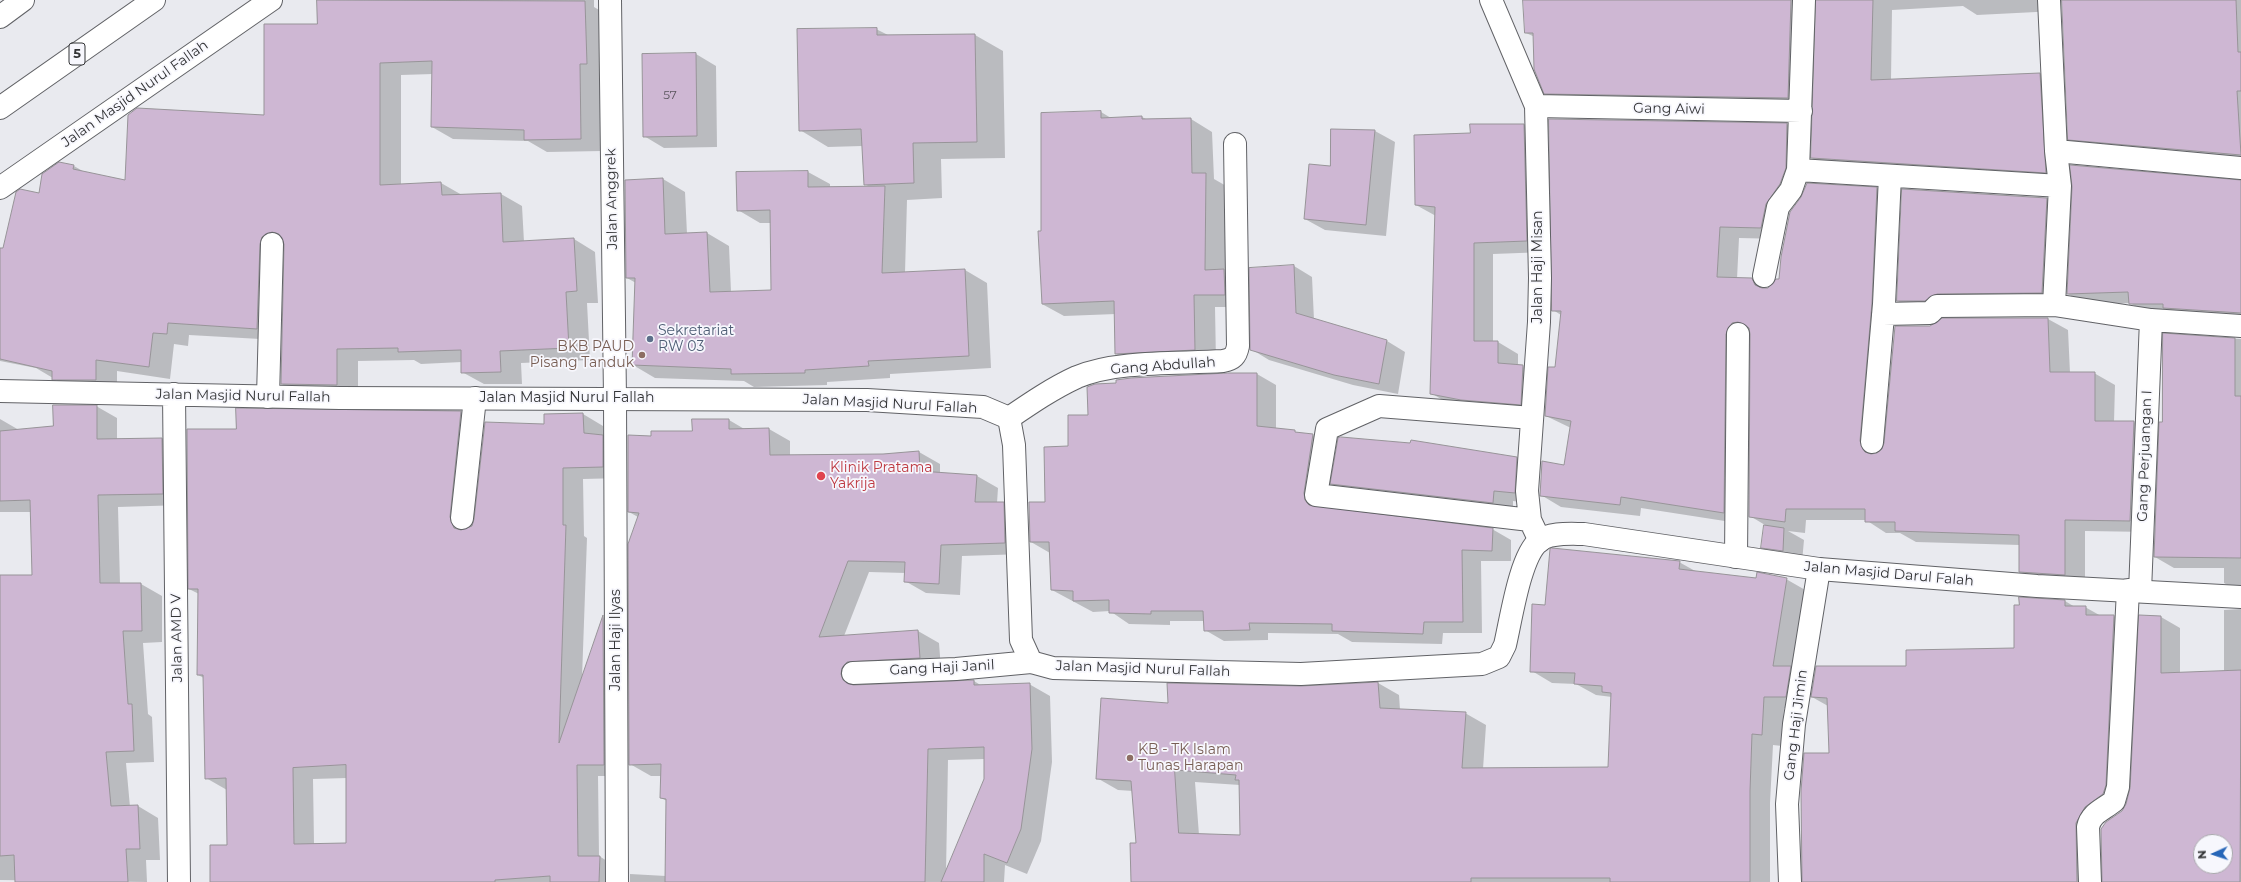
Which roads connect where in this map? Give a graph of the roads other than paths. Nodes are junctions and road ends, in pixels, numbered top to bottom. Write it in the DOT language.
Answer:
graph roads {
  1 [pos="23,0"];
  2 [pos="154,0"];
  3 [pos="270,0"];
  4 [pos="610,0"];
  5 [pos="1491,0"];
  6 [pos="1804,0"];
  7 [pos="2049,0"];
  8 [pos="0,17"];
  9 [pos="1536,106"];
  10 [pos="0,108"];
  11 [pos="1801,111"];
  12 [pos="1235,144"];
  13 [pos="2056,151"];
  14 [pos="2241,168"];
  15 [pos="1798,170"];
  16 [pos="1890,176"];
  17 [pos="2060,186"];
  18 [pos="0,188"];
  19 [pos="272,244"];
  20 [pos="1764,276"];
  21 [pos="2054,305"];
  22 [pos="1883,314"];
  23 [pos="2151,320"];
  24 [pos="2241,326"];
  25 [pos="1738,334"];
  26 [pos="0,391"];
  27 [pos="174,394"];
  28 [pos="268,397"];
  29 [pos="475,398"];
  30 [pos="615,398"];
  31 [pos="1009,418"];
  32 [pos="1532,418"];
  33 [pos="1872,442"];
  34 [pos="462,518"];
  35 [pos="1530,520"];
  36 [pos="1540,541"];
  37 [pos="1736,557"];
  38 [pos="1819,569"];
  39 [pos="2134,590"];
  40 [pos="2241,597"];
  41 [pos="1031,662"];
  42 [pos="853,673"];
  43 [pos="179,882"];
  44 [pos="617,882"];
  45 [pos="1790,882"];
  46 [pos="2090,882"];
  1 -- 8 [label="main road"];
  2 -- 10 [label="main road, 5"];
  3 -- 18 [label="main road, Jalan Masjid Nurul Fallah"];
  4 -- 30 [label="main road, Jalan Anggrek"];
  5 -- 9 [label="main road, Jalan Haji Misan"];
  6 -- 11 [label="main road"];
  7 -- 13 [label="main road"];
  9 -- 11 [label="main road, Gang Aiwi"];
  9 -- 32 [label="main road, Jalan Haji Misan"];
  11 -- 15 [label="main road"];
  12 -- 31 [label="main road, Gang Abdullah"];
  13 -- 14 [label="main road"];
  13 -- 17 [label="main road"];
  15 -- 16 [label="main road"];
  15 -- 20 [label="main road"];
  16 -- 17 [label="main road"];
  16 -- 22 [label="main road"];
  17 -- 21 [label="main road"];
  19 -- 28 [label="main road"];
  21 -- 22 [label="main road"];
  21 -- 23 [label="main road"];
  22 -- 33 [label="main road"];
  23 -- 24 [label="main road"];
  23 -- 39 [label="main road, Gang Perjuangan I"];
  25 -- 37 [label="main road"];
  26 -- 27 [label="main road, Jalan Masjid Nurul Fallah"];
  27 -- 28 [label="main road, Jalan Masjid Nurul Fallah"];
  27 -- 43 [label="main road, Jalan AMD V"];
  28 -- 29 [label="main road, Jalan Masjid Nurul Fallah"];
  29 -- 30 [label="main road, Jalan Masjid Nurul Fallah"];
  29 -- 34 [label="main road"];
  30 -- 31 [label="main road, Jalan Masjid Nurul Fallah"];
  30 -- 44 [label="main road, Jalan Haji Ilyas"];
  31 -- 41 [label="main road"];
  32 -- 35 [label="main road, Jalan Haji Misan"];
  32 -- 35 [label="main road"];
  35 -- 36 [label="main road, Jalan Haji Misan"];
  36 -- 37 [label="main road, Jalan Masjid Darul Falah"];
  36 -- 41 [label="main road, Jalan Masjid Nurul Fallah"];
  37 -- 38 [label="main road, Jalan Masjid Darul Falah"];
  38 -- 39 [label="main road, Jalan Masjid Darul Falah"];
  38 -- 45 [label="main road, Gang Haji Jimin"];
  39 -- 40 [label="main road, Jalan Masjid Darul Falah"];
  39 -- 46 [label="main road, Gang Perjuangan I"];
  41 -- 42 [label="main road, Gang Haji Janil"];
}
